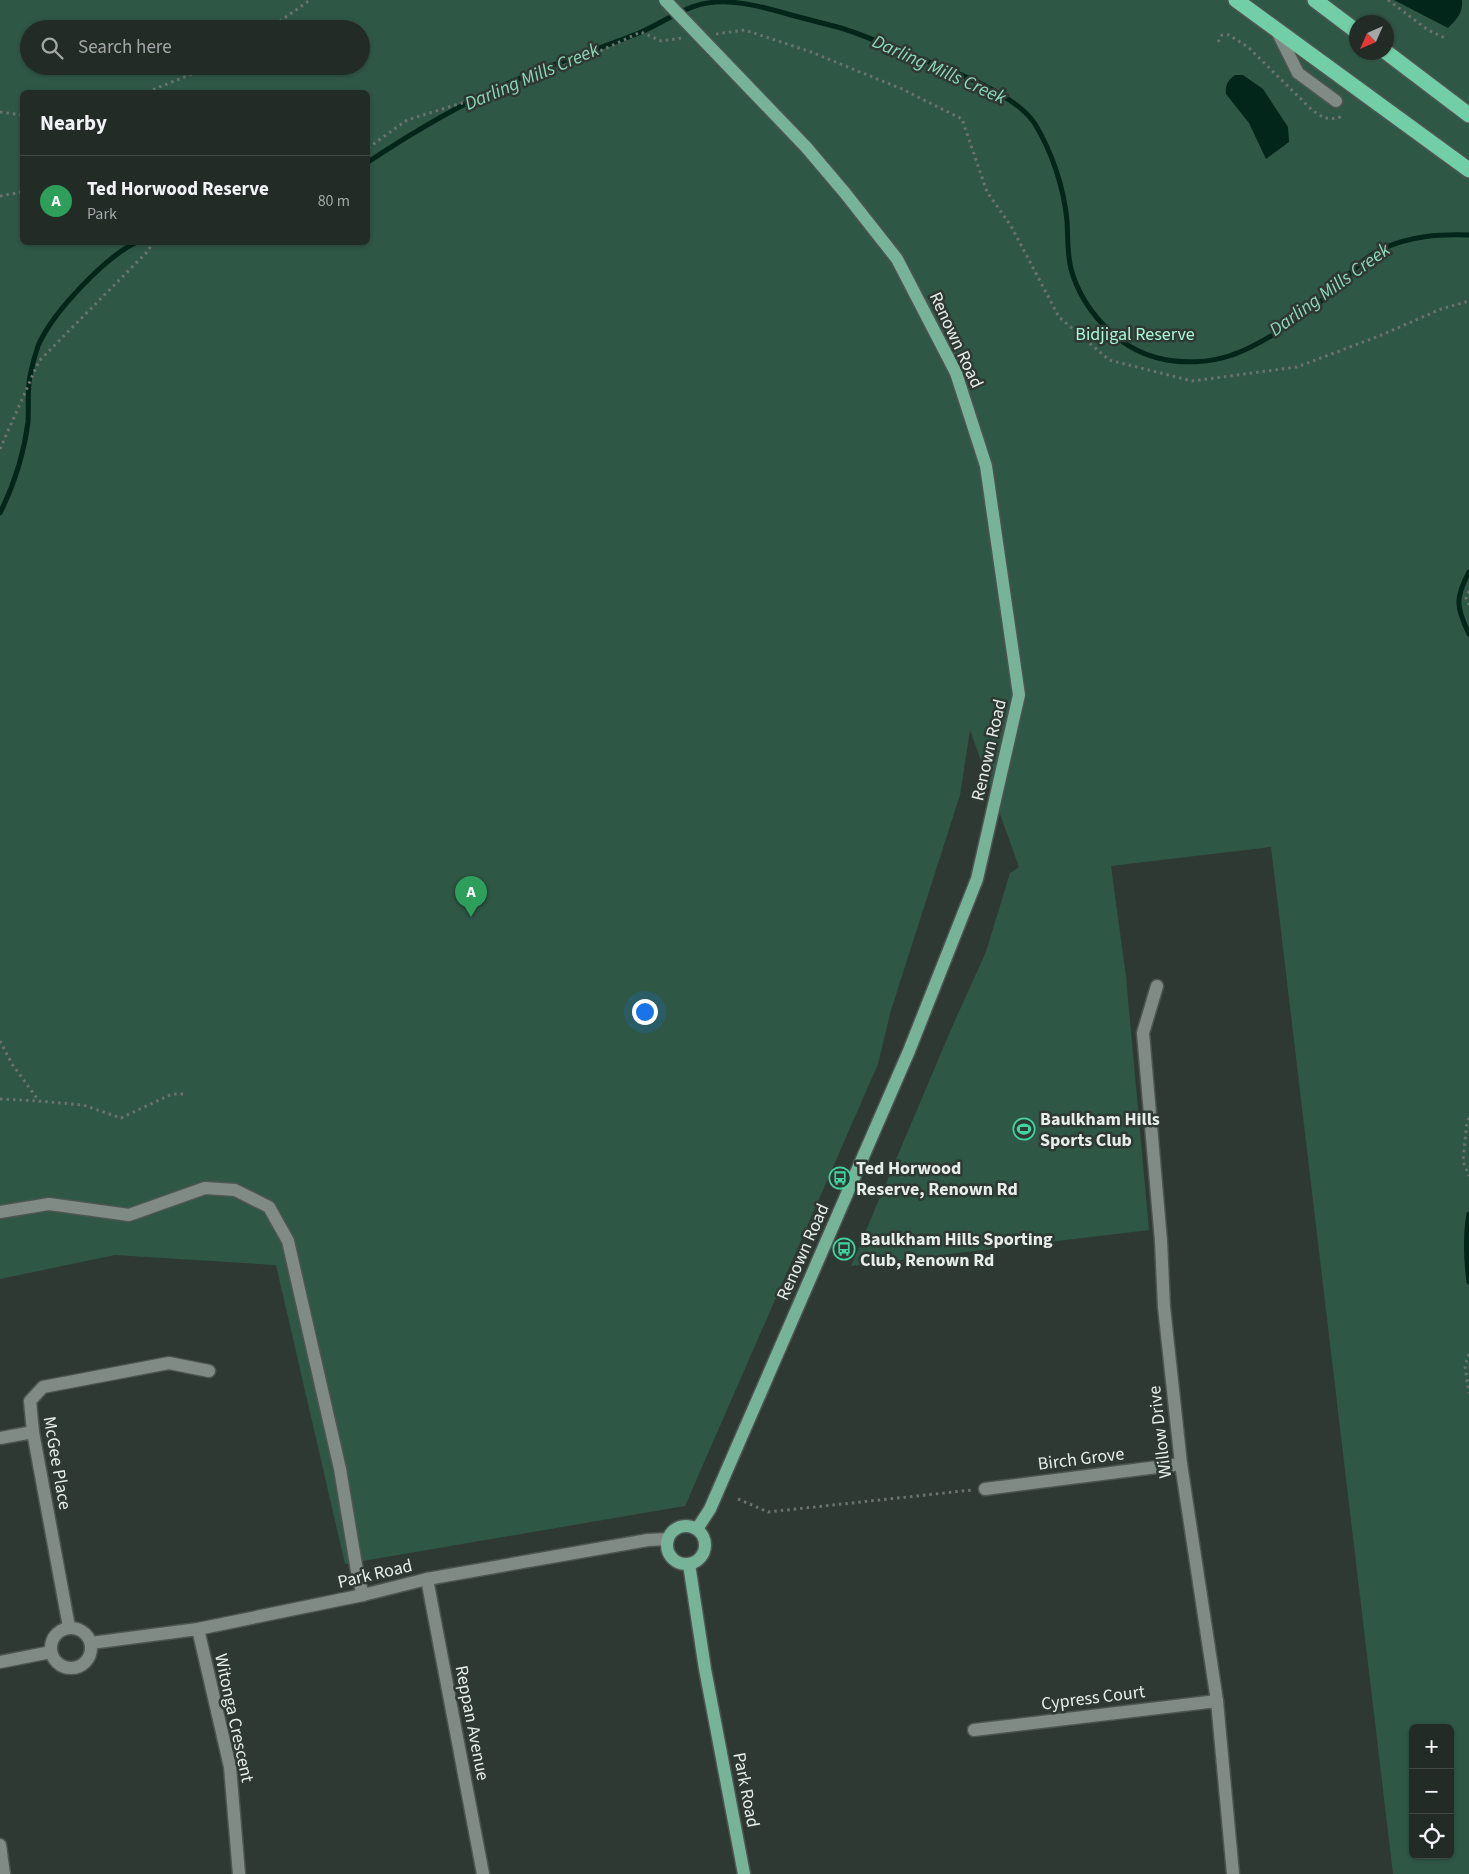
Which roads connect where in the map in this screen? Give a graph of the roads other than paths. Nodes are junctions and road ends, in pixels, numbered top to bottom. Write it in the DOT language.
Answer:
graph roads {
  1 [pos="665,0"];
  2 [pos="1236,0"];
  3 [pos="1315,0"];
  4 [pos="1349,25"];
  5 [pos="1278,31"];
  6 [pos="1394,58"];
  7 [pos="1336,101"];
  8 [pos="1464,111"];
  9 [pos="1469,170"];
  10 [pos="1157,986"];
  11 [pos="0,1212"];
  12 [pos="209,1371"];
  13 [pos="33,1432"];
  14 [pos="0,1438"];
  15 [pos="1181,1464"];
  16 [pos="985,1489"];
  17 [pos="698,1529"];
  18 [pos="668,1539"];
  19 [pos="688,1564"];
  20 [pos="427,1580"];
  21 [pos="363,1596"];
  22 [pos="69,1627"];
  23 [pos="198,1629"];
  24 [pos="91,1642"];
  25 [pos="51,1652"];
  26 [pos="0,1662"];
  27 [pos="1217,1701"];
  28 [pos="974,1730"];
  29 [pos="0,1845"];
  30 [pos="4,1874"];
  31 [pos="239,1874"];
  32 [pos="483,1874"];
  33 [pos="744,1874"];
  34 [pos="1233,1874"];
  1 -- 17 [label="main road, Renown Road, bridge"];
  2 -- 5 [label="highway"];
  3 -- 4 [label="highway"];
  5 -- 7 [label="street"];
  5 -- 9 [label="highway"];
  6 -- 8 [label="highway"];
  10 -- 15 [label="street, Willow Drive"];
  11 -- 21 [label="street"];
  12 -- 13 [label="street, McGee Place"];
  13 -- 14 [label="street"];
  13 -- 22 [label="street, McGee Place"];
  15 -- 16 [label="street, Birch Grove"];
  15 -- 27 [label="street, Willow Drive"];
  17 -- 18 [label="main road"];
  17 -- 19 [label="main road"];
  18 -- 19 [label="main road"];
  18 -- 20 [label="street, Park Road"];
  19 -- 33 [label="main road, Park Road"];
  20 -- 21 [label="street, Park Road"];
  20 -- 32 [label="street, Reppan Avenue"];
  21 -- 23 [label="street, Park Road"];
  22 -- 24 [label="street"];
  22 -- 25 [label="street"];
  23 -- 24 [label="street, Park Road"];
  23 -- 31 [label="street, Witonga Crescent"];
  24 -- 25 [label="street"];
  25 -- 26 [label="street"];
  27 -- 28 [label="street, Cypress Court"];
  27 -- 34 [label="street, Willow Drive"];
  29 -- 30 [label="street"];
}
